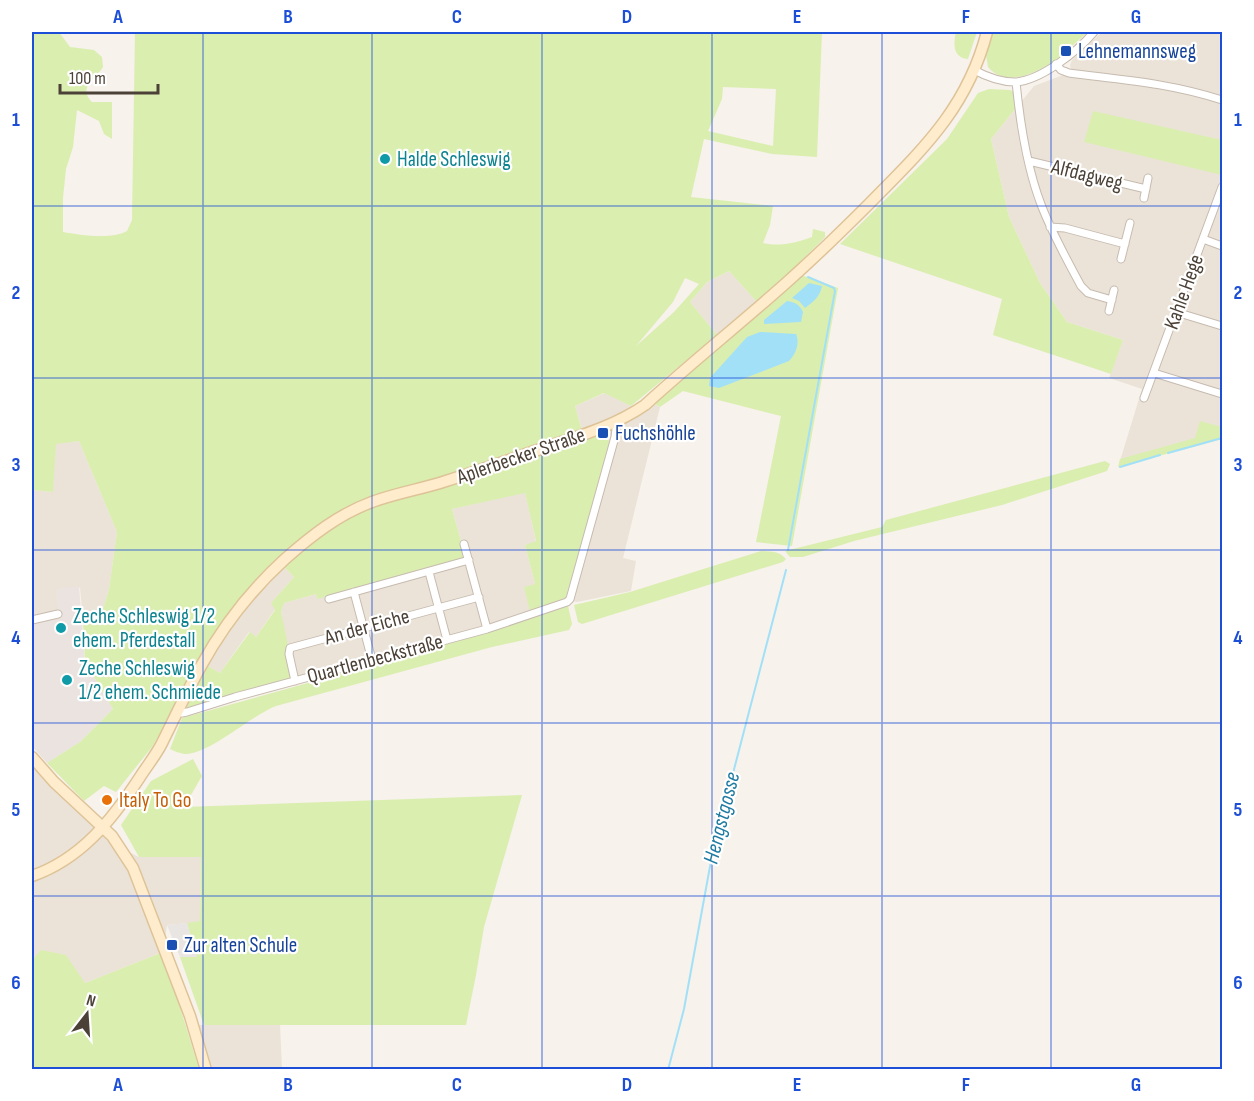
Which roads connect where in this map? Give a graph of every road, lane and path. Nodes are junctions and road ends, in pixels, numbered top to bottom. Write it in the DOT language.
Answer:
graph roads {
  1 [pos="987,32"];
  2 [pos="1094,32"];
  3 [pos="1056,64"];
  4 [pos="974,70"];
  5 [pos="1016,82"];
  6 [pos="1222,100"];
  7 [pos="1029,160"];
  8 [pos="1148,178"];
  9 [pos="1222,187"];
  10 [pos="1146,189"];
  11 [pos="1144,198"];
  12 [pos="1130,224"];
  13 [pos="1050,227"];
  14 [pos="1203,239"];
  15 [pos="1125,244"];
  16 [pos="1222,246"];
  17 [pos="1121,259"];
  18 [pos="1114,290"];
  19 [pos="1112,300"];
  20 [pos="1108,311"];
  21 [pos="1176,312"];
  22 [pos="1222,326"];
  23 [pos="1154,374"];
  24 [pos="1222,394"];
  25 [pos="1144,398"];
  26 [pos="617,421"];
  27 [pos="464,544"];
  28 [pos="468,561"];
  29 [pos="429,572"];
  30 [pos="354,592"];
  31 [pos="479,597"];
  32 [pos="329,599"];
  33 [pos="439,608"];
  34 [pos="58,614"];
  35 [pos="32,620"];
  36 [pos="363,628"];
  37 [pos="487,629"];
  38 [pos="447,640"];
  39 [pos="372,660"];
  40 [pos="295,681"];
  41 [pos="178,711"];
  42 [pos="32,757"];
  43 [pos="103,827"];
  44 [pos="32,876"];
  45 [pos="206,1070"];
  1 -- 4 [label="main road, Aplerbecker Straße"];
  2 -- 3 [label="street"];
  3 -- 5 [label="street"];
  3 -- 6 [label="street"];
  4 -- 5 [label="street"];
  4 -- 26 [label="main road, Aplerbecker Straße"];
  5 -- 7 [label="street"];
  7 -- 10 [label="street, Alfdagweg"];
  7 -- 13 [label="street"];
  8 -- 10 [label="street, Alfdagweg"];
  9 -- 14 [label="street, Kahle Hege"];
  10 -- 11 [label="street, Alfdagweg"];
  12 -- 15 [label="street"];
  13 -- 15 [label="street"];
  13 -- 19 [label="street"];
  14 -- 16 [label="street"];
  14 -- 21 [label="street, Kahle Hege"];
  15 -- 17 [label="street"];
  18 -- 19 [label="street"];
  19 -- 20 [label="street"];
  21 -- 22 [label="street"];
  21 -- 23 [label="street, Kahle Hege"];
  23 -- 24 [label="street"];
  23 -- 25 [label="street, Kahle Hege"];
  26 -- 37 [label="street, Quartlenbeckstraße"];
  26 -- 41 [label="main road, Aplerbecker Straße"];
  27 -- 28 [label="street"];
  28 -- 29 [label="street"];
  28 -- 31 [label="street"];
  29 -- 30 [label="street"];
  29 -- 33 [label="street"];
  30 -- 32 [label="street"];
  30 -- 36 [label="street"];
  31 -- 33 [label="street, An der Eiche"];
  31 -- 37 [label="street"];
  33 -- 36 [label="street, An der Eiche"];
  33 -- 38 [label="street"];
  34 -- 35 [label="street"];
  36 -- 39 [label="street"];
  36 -- 40 [label="street, An der Eiche"];
  37 -- 38 [label="street, Quartlenbeckstraße"];
  38 -- 39 [label="street, Quartlenbeckstraße"];
  39 -- 40 [label="street, Quartlenbeckstraße"];
  40 -- 41 [label="street, Quartlenbeckstraße"];
  41 -- 43 [label="main road, Aplerbecker Straße"];
  42 -- 43 [label="main road"];
  43 -- 44 [label="main road, Aplerbecker Straße"];
  43 -- 45 [label="main road"];
}
